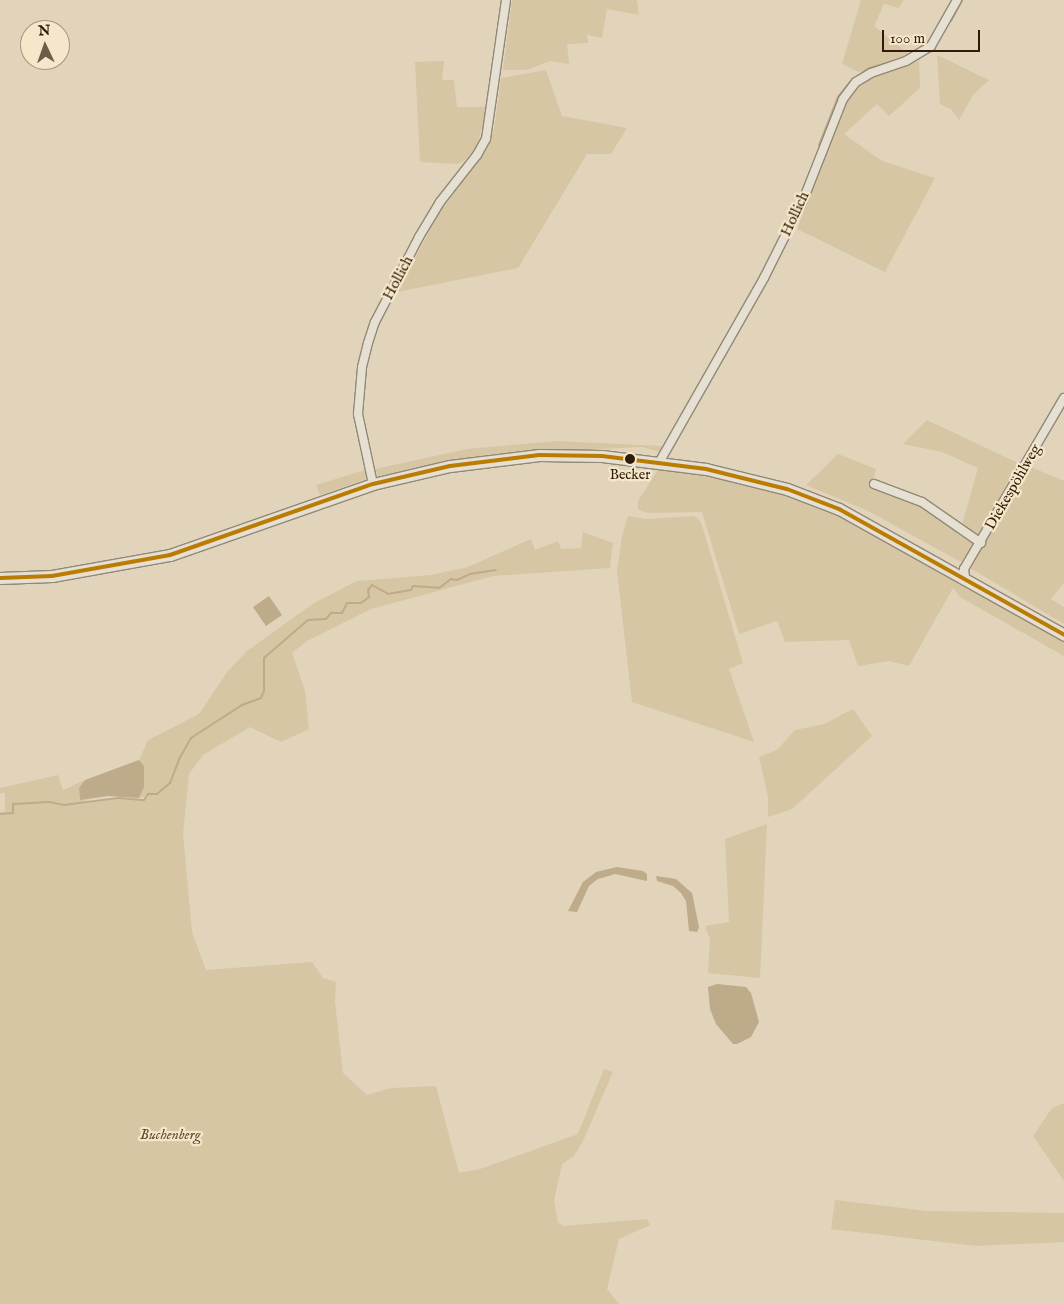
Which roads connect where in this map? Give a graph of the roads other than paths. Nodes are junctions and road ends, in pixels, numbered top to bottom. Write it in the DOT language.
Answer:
graph roads {
  1 [pos="506,0"];
  2 [pos="957,0"];
  3 [pos="1064,398"];
  4 [pos="660,461"];
  5 [pos="373,484"];
  6 [pos="874,484"];
  7 [pos="981,543"];
  8 [pos="964,577"];
  9 [pos="0,578"];
  10 [pos="1064,636"];
  1 -- 5 [label="street, Hollich"];
  2 -- 4 [label="street, Hollich"];
  3 -- 7 [label="street, Diekespöhlweg"];
  4 -- 5 [label="main road"];
  4 -- 8 [label="main road"];
  5 -- 9 [label="main road"];
  6 -- 7 [label="street"];
  7 -- 8 [label="street, Diekespöhlweg"];
  8 -- 10 [label="main road"];
}
